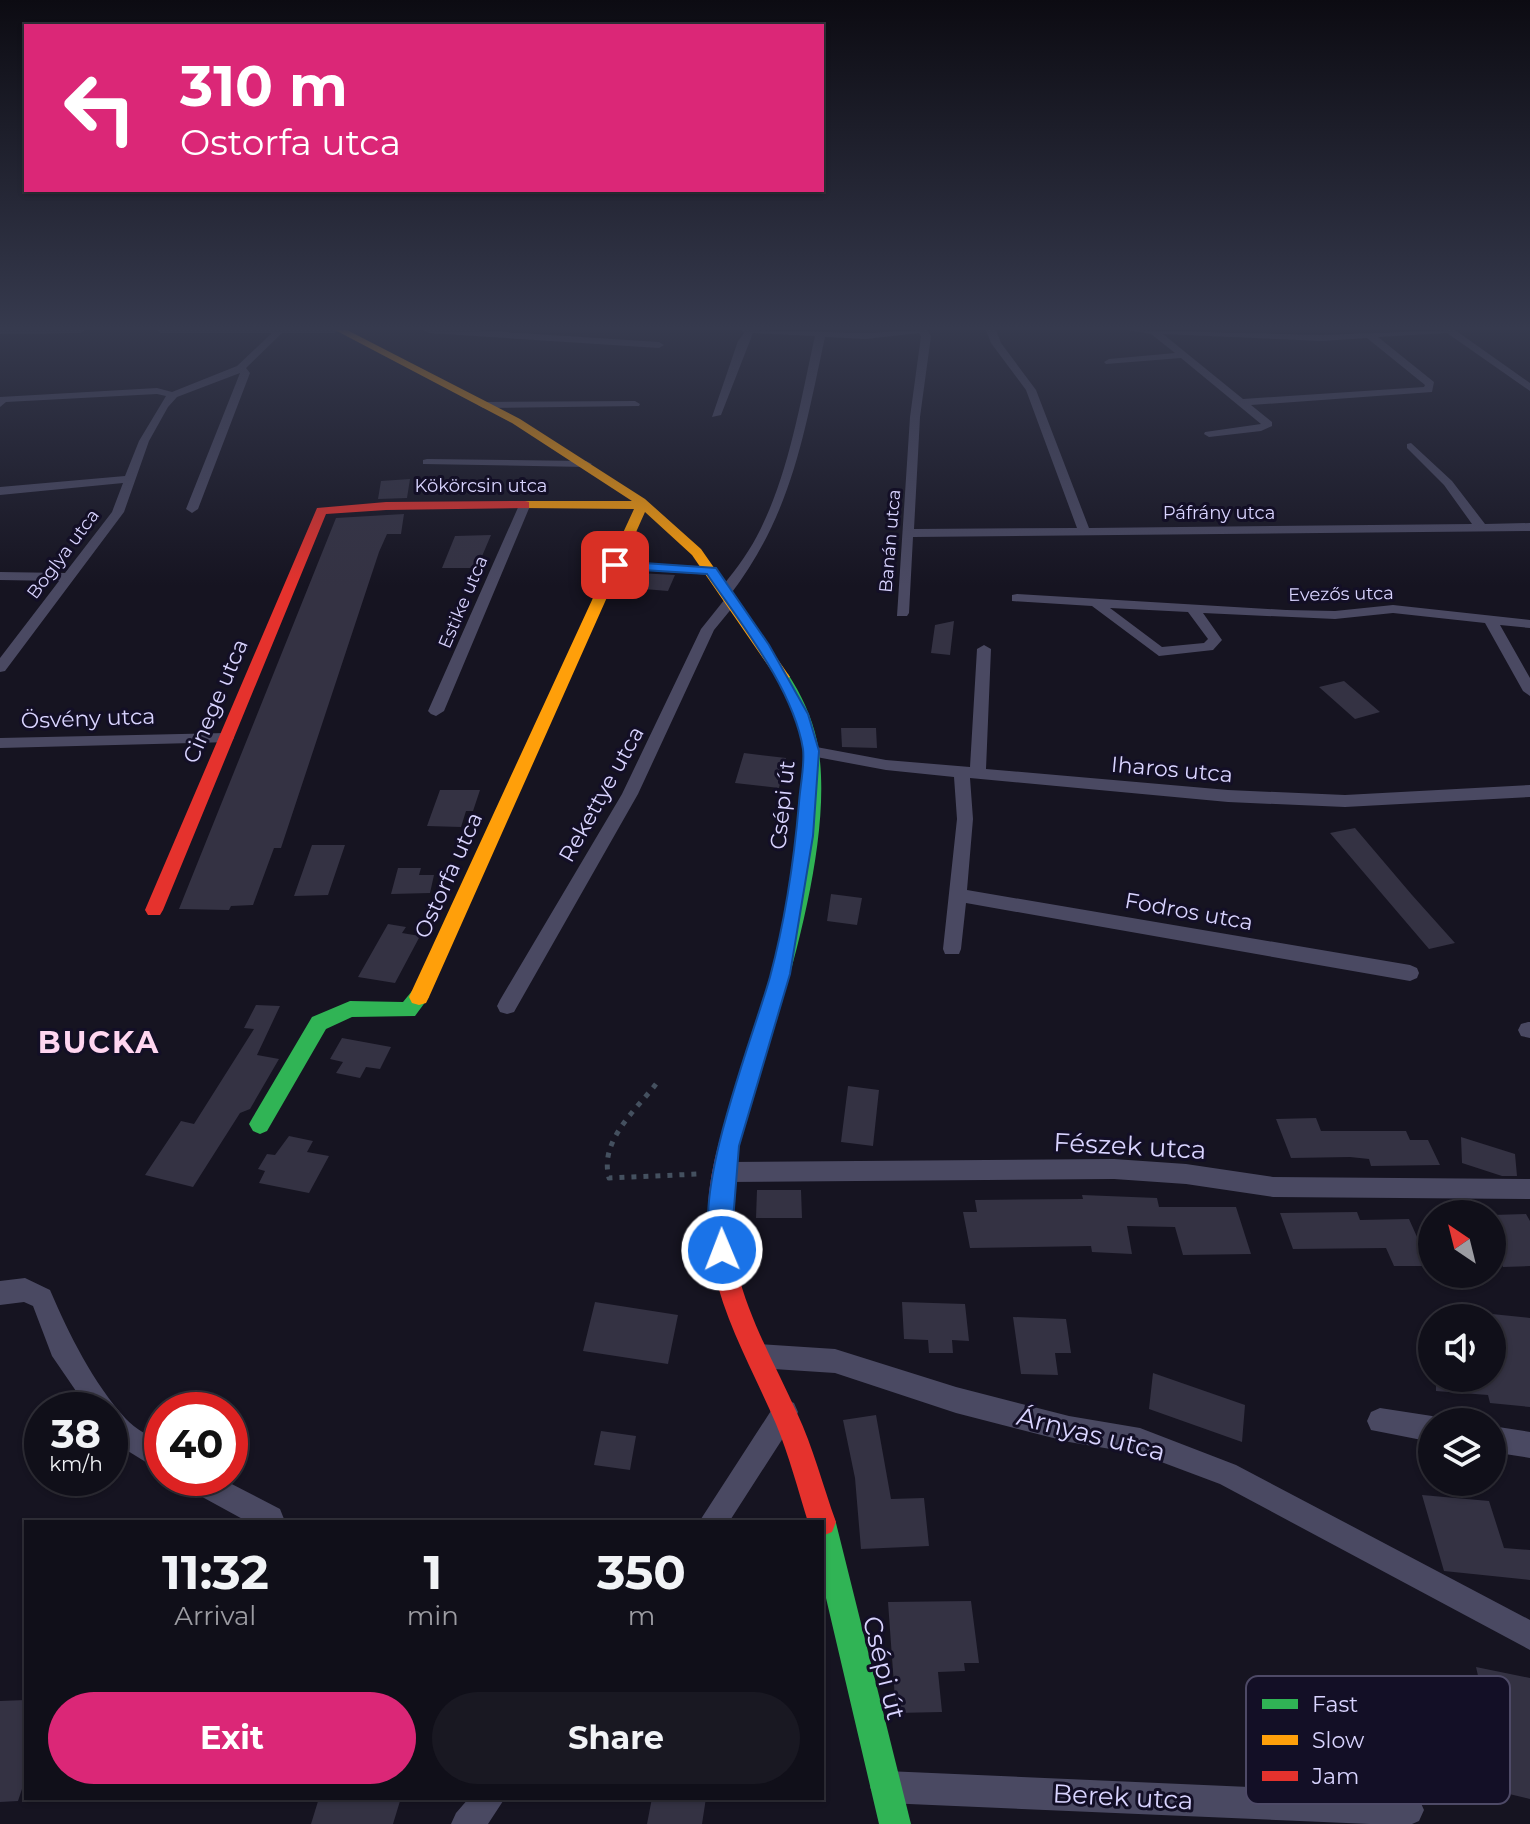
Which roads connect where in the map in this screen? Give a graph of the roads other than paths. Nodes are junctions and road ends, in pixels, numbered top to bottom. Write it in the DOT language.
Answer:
graph roads {
  1 [pos="158,415"];
  2 [pos="230,415"];
  3 [pos="501,415"];
  4 [pos="801,415"];
  5 [pos="915,415"];
  6 [pos="1041,415"];
  7 [pos="1258,415"];
  8 [pos="1209,434"];
  9 [pos="1411,446"];
  10 [pos="427,462"];
  11 [pos="586,464"];
  12 [pos="129,479"];
  13 [pos="0,491"];
  14 [pos="642,505"];
  15 [pos="524,506"];
  16 [pos="192,509"];
  17 [pos="321,511"];
  18 [pos="1480,526"];
  19 [pos="1530,527"];
  20 [pos="1085,532"];
  21 [pos="909,533"];
  22 [pos="615,565"];
  23 [pos="711,571"];
  24 [pos="0,576"];
  25 [pos="68,577"];
  26 [pos="728,597"];
  27 [pos="1017,598"];
  28 [pos="1093,601"];
  29 [pos="1193,609"];
  30 [pos="902,613"];
  31 [pos="1490,620"];
  32 [pos="1530,624"];
  33 [pos="984,649"];
  34 [pos="0,668"];
  35 [pos="1530,691"];
  36 [pos="436,711"];
  37 [pos="226,738"];
  38 [pos="0,743"];
  39 [pos="811,751"];
  40 [pos="970,773"];
  41 [pos="1530,791"];
  42 [pos="959,895"];
  43 [pos="154,910"];
  44 [pos="952,949"];
  45 [pos="1410,973"];
  46 [pos="507,1006"];
  47 [pos="260,1124"];
  48 [pos="726,1172"];
  49 [pos="1530,1189"];
  50 [pos="0,1293"];
  51 [pos="760,1356"];
  52 [pos="92,1392"];
  53 [pos="785,1412"];
  54 [pos="1380,1421"];
  55 [pos="1418,1427"];
  56 [pos="1506,1441"];
  57 [pos="1530,1445"];
  58 [pos="227,1496"];
  59 [pos="270,1519"];
  60 [pos="714,1520"];
  61 [pos="821,1520"];
  62 [pos="824,1531"];
  63 [pos="1530,1636"];
  64 [pos="886,1787"];
  65 [pos="487,1800"];
  66 [pos="1246,1803"];
  67 [pos="1272,1804"];
  68 [pos="1408,1810"];
  69 [pos="467,1824"];
  70 [pos="895,1824"];
  1 -- 12 [label="street, Boglya utca"];
  2 -- 16 [label="street"];
  3 -- 11 [label="street, Csépi út"];
  4 -- 26 [label="street, Rekettye utca"];
  5 -- 21 [label="street, Banán utca"];
  6 -- 20 [label="street"];
  7 -- 8 [label="street"];
  9 -- 18 [label="street"];
  10 -- 11 [label="street"];
  11 -- 14 [label="street, Csépi út"];
  12 -- 13 [label="street"];
  12 -- 25 [label="street, Boglya utca"];
  14 -- 15 [label="street, Kökörcsin utca"];
  14 -- 22 [label="street, Ostorfa utca"];
  14 -- 23 [label="street, Csépi út"];
  15 -- 17 [label="street, Kökörcsin utca"];
  15 -- 36 [label="street, Estike utca"];
  17 -- 37 [label="street, Cinege utca"];
  18 -- 19 [label="street, Páfrány utca"];
  18 -- 20 [label="street, Páfrány utca"];
  20 -- 21 [label="street, Páfrány utca"];
  21 -- 30 [label="street, Banán utca"];
  22 -- 23 [label="street"];
  22 -- 47 [label="street, Ostorfa utca"];
  23 -- 26 [label="street, Csépi út"];
  24 -- 25 [label="street"];
  25 -- 34 [label="street, Boglya utca"];
  26 -- 39 [label="street, Csépi út"];
  26 -- 46 [label="street, Rekettye utca"];
  27 -- 28 [label="street, Evezős utca"];
  28 -- 29 [label="street, Evezős utca"];
  28 -- 29 [label="street"];
  29 -- 31 [label="street, Evezős utca"];
  31 -- 32 [label="street, Evezős utca"];
  31 -- 35 [label="street"];
  33 -- 40 [label="street"];
  37 -- 38 [label="street, Ösvény utca"];
  37 -- 43 [label="street, Cinege utca"];
  39 -- 40 [label="street, Iharos utca"];
  39 -- 48 [label="street, Csépi út"];
  40 -- 41 [label="street, Iharos utca"];
  40 -- 42 [label="street"];
  42 -- 44 [label="street"];
  42 -- 45 [label="street, Fodros utca"];
  48 -- 49 [label="street, Fészek utca"];
  48 -- 51 [label="street, Csépi út"];
  50 -- 52 [label="street"];
  51 -- 53 [label="street, Csépi út"];
  51 -- 63 [label="street, Árnyas utca"];
  53 -- 60 [label="street"];
  53 -- 61 [label="street, Csépi út"];
  54 -- 55 [label="street"];
  56 -- 57 [label="street"];
  58 -- 59 [label="street"];
  62 -- 64 [label="street, Csépi út"];
  64 -- 66 [label="street, Berek utca"];
  64 -- 70 [label="street, Csépi út"];
  65 -- 69 [label="street"];
  67 -- 68 [label="street, Berek utca"];
}
